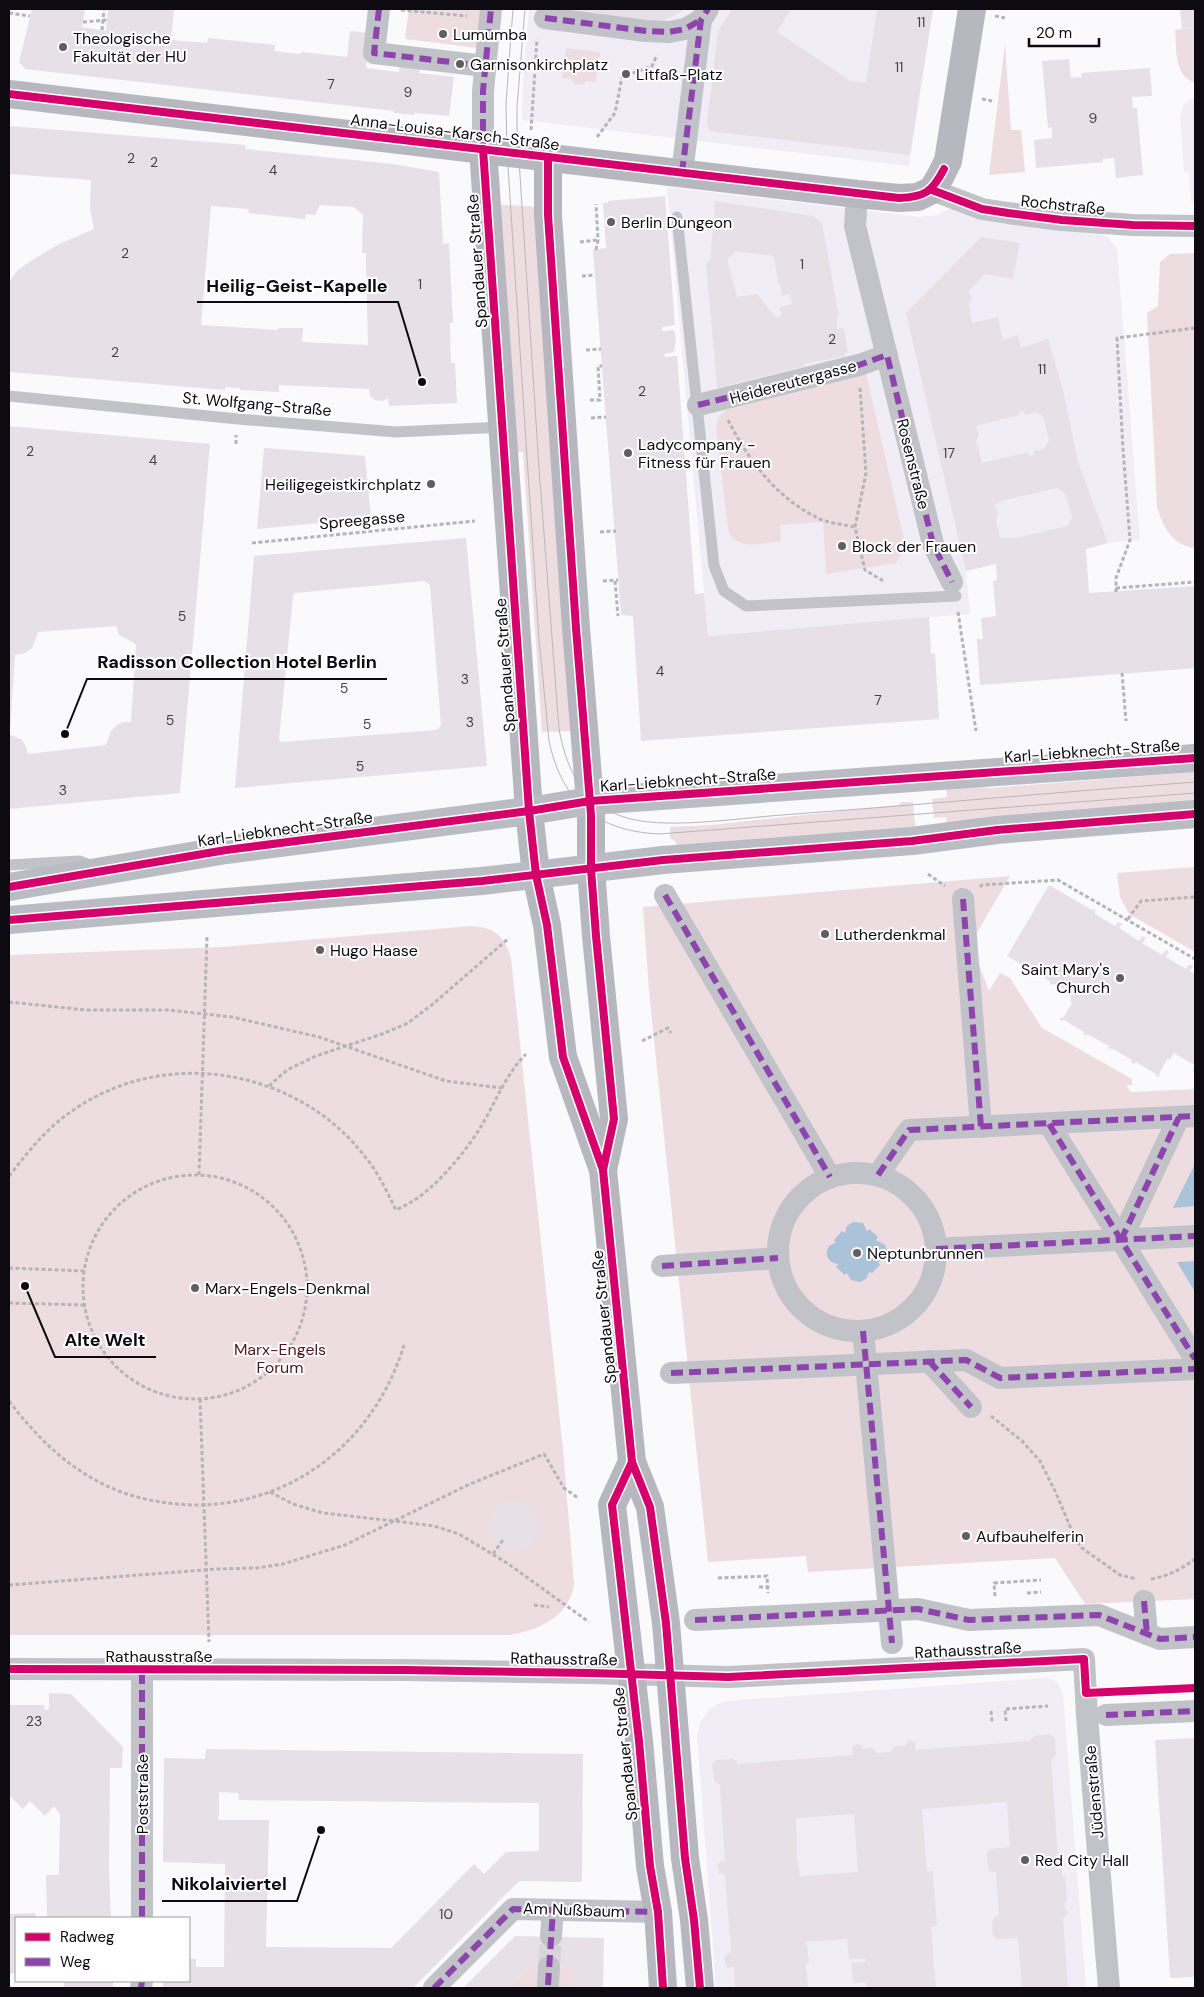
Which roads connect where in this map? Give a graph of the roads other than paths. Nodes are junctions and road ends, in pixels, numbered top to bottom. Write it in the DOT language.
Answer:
graph roads {
  1 [pos="379,9"];
  2 [pos="481,13"];
  3 [pos="983,13"];
  4 [pos="704,14"];
  5 [pos="541,27"];
  6 [pos="485,66"];
  7 [pos="9,94"];
  8 [pos="483,149"];
  9 [pos="548,157"];
  10 [pos="682,172"];
  11 [pos="932,190"];
  12 [pos="857,194"];
  13 [pos="677,217"];
  14 [pos="1195,226"];
  15 [pos="887,355"];
  16 [pos="9,396"];
  17 [pos="716,398"];
  18 [pos="503,427"];
  19 [pos="954,589"];
  20 [pos="1195,758"];
  21 [pos="590,801"];
  22 [pos="529,811"];
  23 [pos="1195,814"];
  24 [pos="9,865"];
  25 [pos="592,869"];
  26 [pos="109,870"];
  27 [pos="536,875"];
  28 [pos="9,887"];
  29 [pos="665,896"];
  30 [pos="963,899"];
  31 [pos="9,920"];
  32 [pos="1187,1116"];
  33 [pos="1049,1124"];
  34 [pos="981,1127"];
  35 [pos="603,1170"];
  36 [pos="878,1175"];
  37 [pos="830,1177"];
  38 [pos="1195,1236"];
  39 [pos="1121,1240"];
  40 [pos="936,1249"];
  41 [pos="778,1258"];
  42 [pos="662,1266"];
  43 [pos="863,1331"];
  44 [pos="1195,1359"];
  45 [pos="929,1361"];
  46 [pos="867,1365"];
  47 [pos="1195,1369"];
  48 [pos="671,1373"];
  49 [pos="971,1407"];
  50 [pos="632,1462"];
  51 [pos="1144,1601"];
  52 [pos="889,1611"];
  53 [pos="695,1620"];
  54 [pos="1147,1634"];
  55 [pos="1195,1637"];
  56 [pos="892,1643"];
  57 [pos="9,1669"];
  58 [pos="142,1670"];
  59 [pos="631,1674"];
  60 [pos="671,1676"];
  61 [pos="1195,1711"];
  62 [pos="1096,1716"];
  63 [pos="553,1910"];
  64 [pos="658,1912"];
  65 [pos="142,1917"];
  66 [pos="551,1936"];
  67 [pos="434,1988"];
  68 [pos="663,1988"];
  69 [pos="700,1988"];
  70 [pos="1109,1988"];
  1 -- 6 [label="street"];
  2 -- 6 [label="street"];
  3 -- 11 [label="street"];
  4 -- 5 [label="street"];
  4 -- 10 [label="street"];
  6 -- 8 [label="street"];
  7 -- 8 [label="street, Anna-Louisa-Karsch-Straße"];
  8 -- 9 [label="street, Anna-Louisa-Karsch-Straße"];
  8 -- 18 [label="street, Spandauer Straße"];
  9 -- 10 [label="street, Anna-Louisa-Karsch-Straße"];
  9 -- 21 [label="street, Spandauer Straße"];
  10 -- 12 [label="street, Anna-Louisa-Karsch-Straße"];
  11 -- 12 [label="street, Anna-Louisa-Karsch-Straße"];
  11 -- 14 [label="street, Rochstraße"];
  12 -- 15 [label="street, Rosenstraße"];
  13 -- 17 [label="lane"];
  15 -- 17 [label="street, Heidereutergasse"];
  15 -- 19 [label="street, Rosenstraße"];
  16 -- 18 [label="lane, St. Wolfgang-Straße"];
  17 -- 19 [label="lane"];
  18 -- 22 [label="street, Spandauer Straße"];
  20 -- 21 [label="main road, Karl-Liebknecht-Straße"];
  21 -- 22 [label="main road, Karl-Liebknecht-Straße"];
  21 -- 25 [label="street, Spandauer Straße"];
  22 -- 26 [label="main road, Karl-Liebknecht-Straße"];
  22 -- 27 [label="street, Spandauer Straße"];
  23 -- 25 [label="main road"];
  24 -- 26 [label="lane"];
  25 -- 27 [label="main road"];
  25 -- 35 [label="street, Spandauer Straße"];
  26 -- 28 [label="main road, Karl-Liebknecht-Straße"];
  27 -- 31 [label="main road"];
  27 -- 35 [label="street, Spandauer Straße"];
  29 -- 37 [label="street"];
  30 -- 34 [label="street"];
  32 -- 33 [label="street"];
  32 -- 39 [label="street"];
  33 -- 34 [label="street"];
  33 -- 39 [label="street"];
  34 -- 36 [label="street"];
  35 -- 50 [label="street, Spandauer Straße"];
  36 -- 37 [label="street"];
  36 -- 40 [label="street"];
  37 -- 41 [label="street"];
  38 -- 39 [label="street"];
  39 -- 40 [label="street"];
  39 -- 44 [label="street"];
  40 -- 43 [label="street"];
  41 -- 42 [label="street"];
  41 -- 43 [label="street"];
  43 -- 46 [label="street"];
  45 -- 46 [label="street"];
  45 -- 47 [label="street"];
  45 -- 49 [label="street"];
  46 -- 48 [label="street"];
  46 -- 52 [label="street"];
  50 -- 59 [label="street, Spandauer Straße"];
  50 -- 60 [label="street, Spandauer Straße"];
  51 -- 54 [label="street"];
  52 -- 53 [label="street"];
  52 -- 54 [label="street"];
  52 -- 56 [label="street"];
  54 -- 55 [label="street"];
  57 -- 58 [label="street, Rathausstraße"];
  58 -- 59 [label="street, Rathausstraße"];
  58 -- 65 [label="street, Poststraße"];
  59 -- 60 [label="street, Rathausstraße"];
  59 -- 64 [label="street, Spandauer Straße"];
  60 -- 62 [label="street, Rathausstraße"];
  60 -- 69 [label="street, Spandauer Straße"];
  61 -- 62 [label="street"];
  62 -- 70 [label="street, Jüdenstraße"];
  63 -- 64 [label="street, Am Nußbaum"];
  63 -- 66 [label="street"];
  63 -- 67 [label="street, Am Nußbaum"];
  64 -- 68 [label="street, Spandauer Straße"];
}
